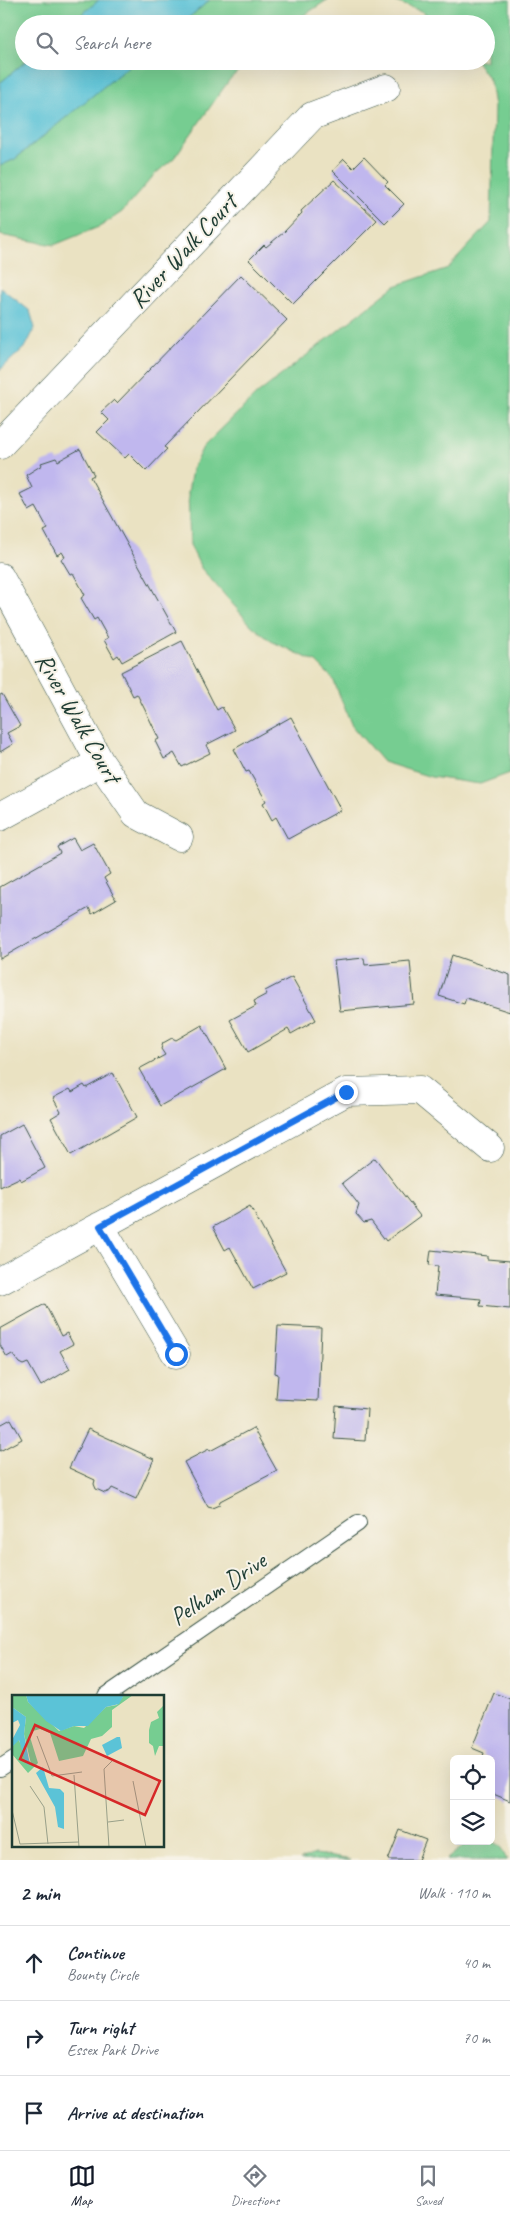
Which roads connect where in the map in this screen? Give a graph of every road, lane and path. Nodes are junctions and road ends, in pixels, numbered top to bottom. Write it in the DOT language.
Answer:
graph roads {
  1 [pos="386,88"];
  2 [pos="0,444"];
  3 [pos="0,577"];
  4 [pos="100,762"];
  5 [pos="0,817"];
  6 [pos="179,838"];
  7 [pos="490,1148"];
  8 [pos="100,1226"];
  9 [pos="0,1280"];
  10 [pos="176,1354"];
  11 [pos="358,1523"];
  12 [pos="107,1695"];
  13 [pos="12,1760"];
  14 [pos="0,1768"];
  1 -- 2 [label="street, River Walk Court"];
  3 -- 4 [label="street, River Walk Court"];
  4 -- 5 [label="street"];
  4 -- 6 [label="street, River Walk Court"];
  7 -- 8 [label="street"];
  8 -- 9 [label="street"];
  8 -- 10 [label="street"];
  11 -- 12 [label="lane, Pelham Drive"];
  13 -- 14 [label="lane"];
}
